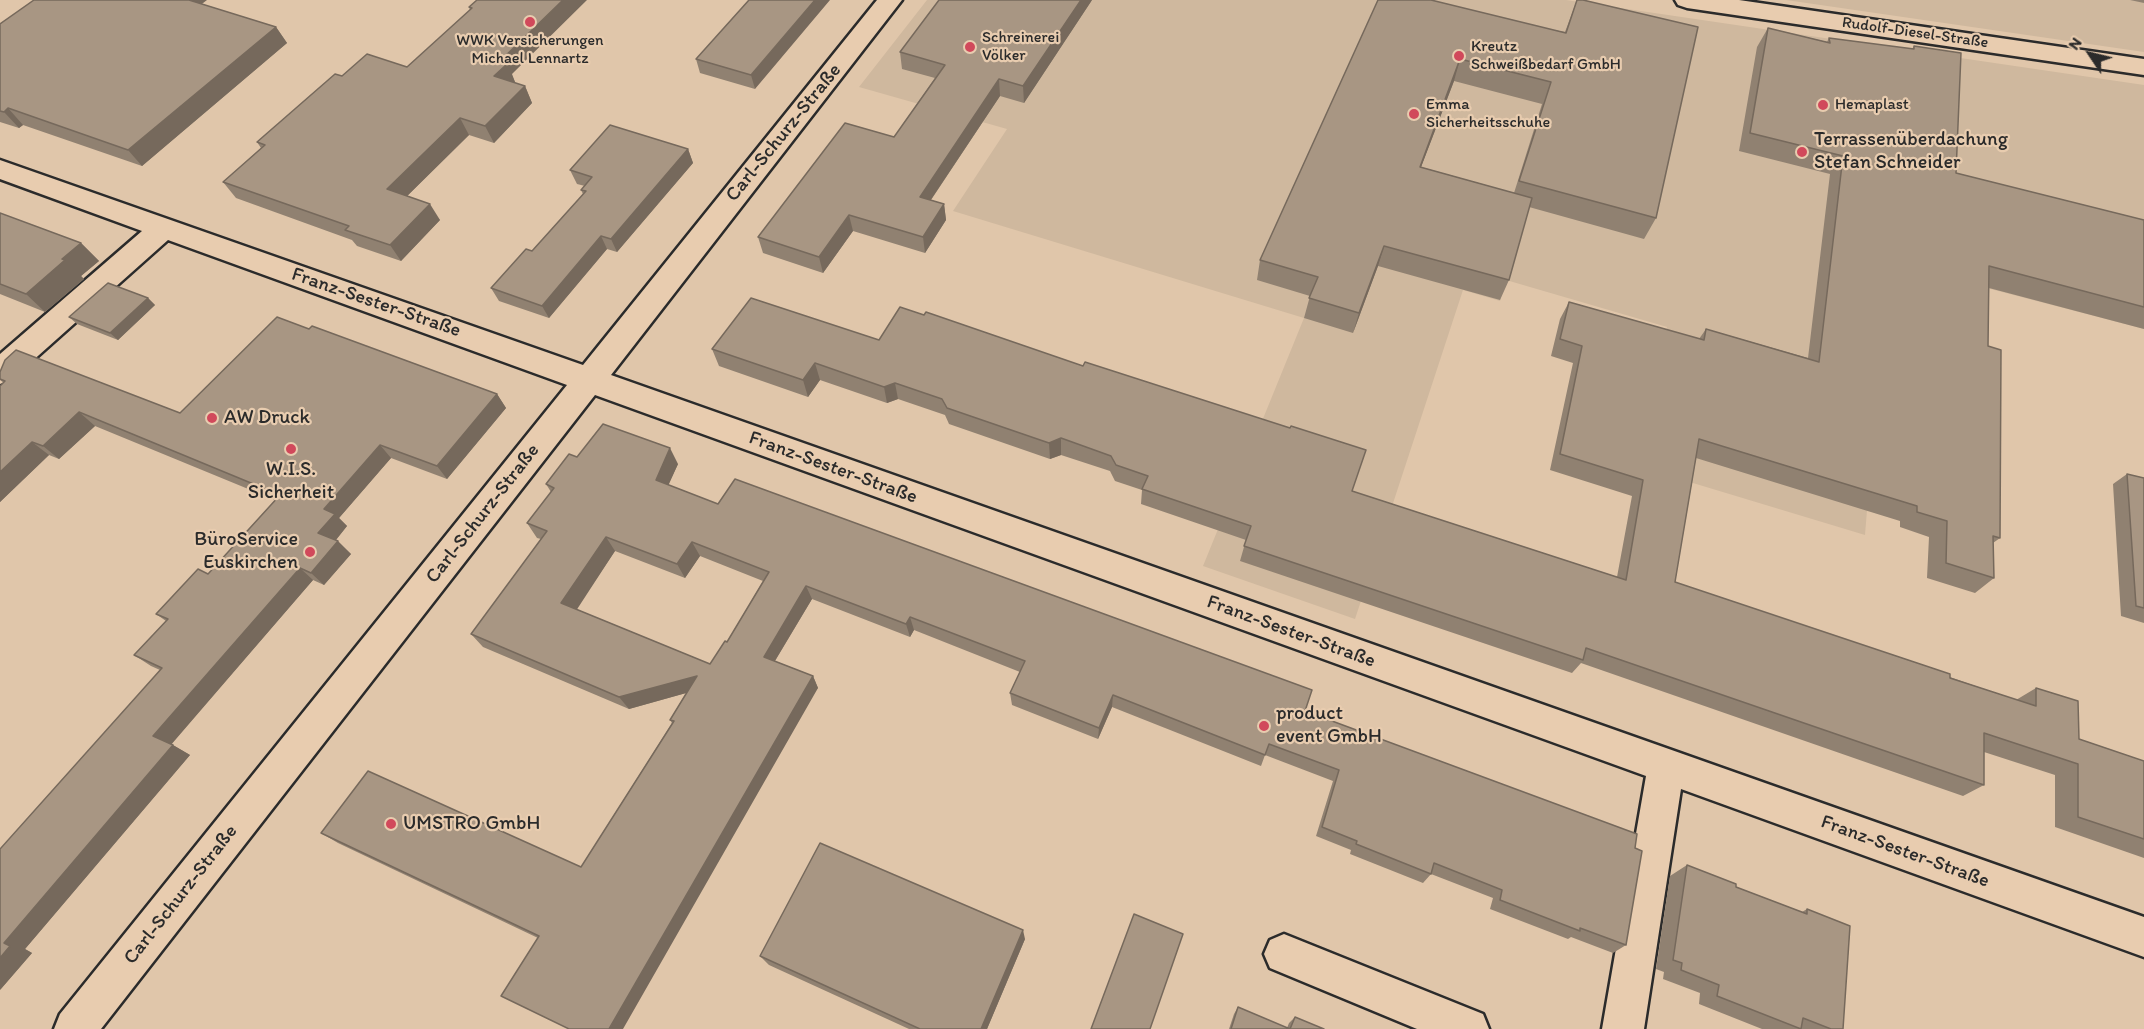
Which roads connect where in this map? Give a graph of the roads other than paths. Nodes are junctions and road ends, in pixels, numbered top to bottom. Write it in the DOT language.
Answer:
graph roads {
  1 [pos="890,0"];
  2 [pos="1687,0"];
  3 [pos="2144,67"];
  4 [pos="0,169"];
  5 [pos="164,227"];
  6 [pos="0,372"];
  7 [pos="588,380"];
  8 [pos="1666,767"];
  9 [pos="2144,937"];
  10 [pos="1284,954"];
  11 [pos="75,1029"];
  12 [pos="1468,1029"];
  13 [pos="1623,1029"];
  1 -- 7 [label="street, Carl-Schurz-Straße"];
  2 -- 3 [label="street, Rudolf-Diesel-Straße"];
  4 -- 5 [label="street, Franz-Sester-Straße"];
  5 -- 6 [label="street"];
  5 -- 7 [label="street, Franz-Sester-Straße"];
  7 -- 8 [label="street, Franz-Sester-Straße"];
  7 -- 11 [label="street, Carl-Schurz-Straße"];
  8 -- 9 [label="street, Franz-Sester-Straße"];
  8 -- 13 [label="street"];
  10 -- 12 [label="street"];
}
